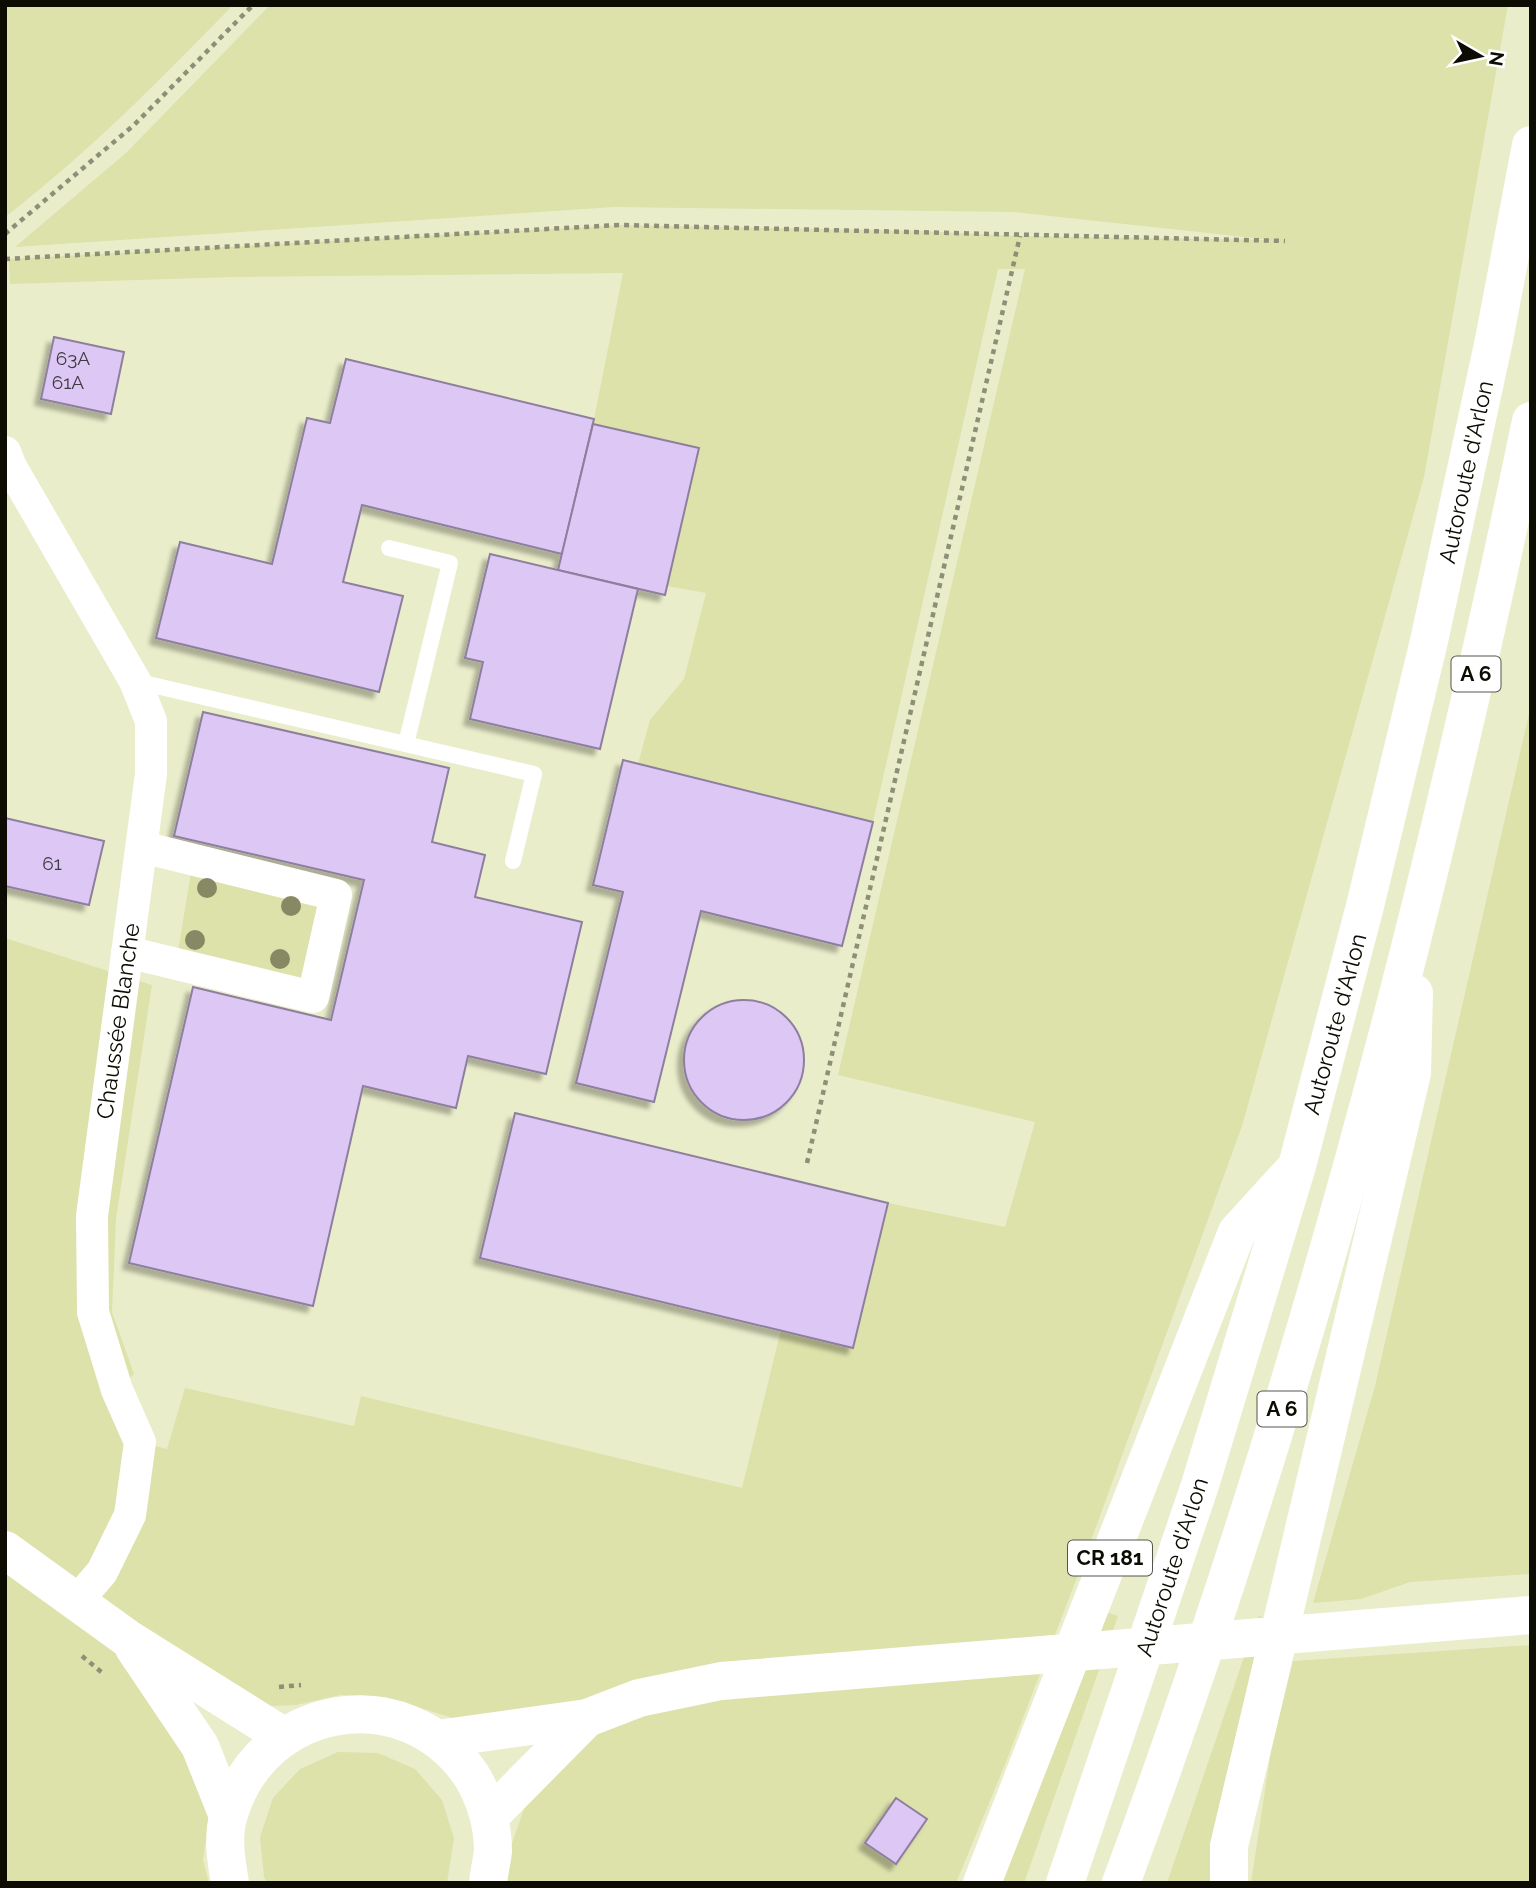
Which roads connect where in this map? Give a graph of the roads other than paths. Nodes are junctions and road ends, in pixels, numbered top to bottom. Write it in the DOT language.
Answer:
graph roads {
  1 [pos="1531,145"];
  2 [pos="1531,421"];
  3 [pos="5,452"];
  4 [pos="389,548"];
  5 [pos="135,681"];
  6 [pos="406,744"];
  7 [pos="142,847"];
  8 [pos="513,861"];
  9 [pos="1416,927"];
  10 [pos="127,952"];
  11 [pos="1297,1166"];
  12 [pos="5,1550"];
  13 [pos="76,1602"];
  14 [pos="1531,1615"];
  15 [pos="127,1638"];
  16 [pos="587,1718"];
  17 [pos="284,1736"];
  18 [pos="438,1739"];
  19 [pos="228,1816"];
  20 [pos="489,1817"];
  21 [pos="230,1883"];
  22 [pos="488,1883"];
  23 [pos="982,1883"];
  24 [pos="1065,1883"];
  25 [pos="1121,1883"];
  26 [pos="1229,1883"];
  1 -- 11 [label="main road, Autoroute d'Arlon / A 6"];
  2 -- 9 [label="main road, A 6"];
  3 -- 5 [label="street, Chaussée Blanche"];
  4 -- 6 [label="lane"];
  5 -- 6 [label="lane"];
  5 -- 7 [label="street, Chaussée Blanche"];
  6 -- 8 [label="lane"];
  7 -- 10 [label="street, Chaussée Blanche"];
  7 -- 10 [label="street"];
  9 -- 25 [label="main road, A 6"];
  9 -- 26 [label="main road, A 6"];
  10 -- 13 [label="street, Chaussée Blanche"];
  11 -- 23 [label="main road, CR 181"];
  11 -- 24 [label="main road, Autoroute d'Arlon / A 6"];
  12 -- 13 [label="main road"];
  13 -- 15 [label="main road"];
  14 -- 16 [label="main road"];
  15 -- 17 [label="main road"];
  15 -- 19 [label="main road"];
  16 -- 18 [label="main road"];
  16 -- 20 [label="main road"];
  17 -- 18 [label="main road"];
  17 -- 19 [label="main road"];
  18 -- 20 [label="main road"];
  19 -- 21 [label="main road"];
  20 -- 22 [label="main road"];
}
